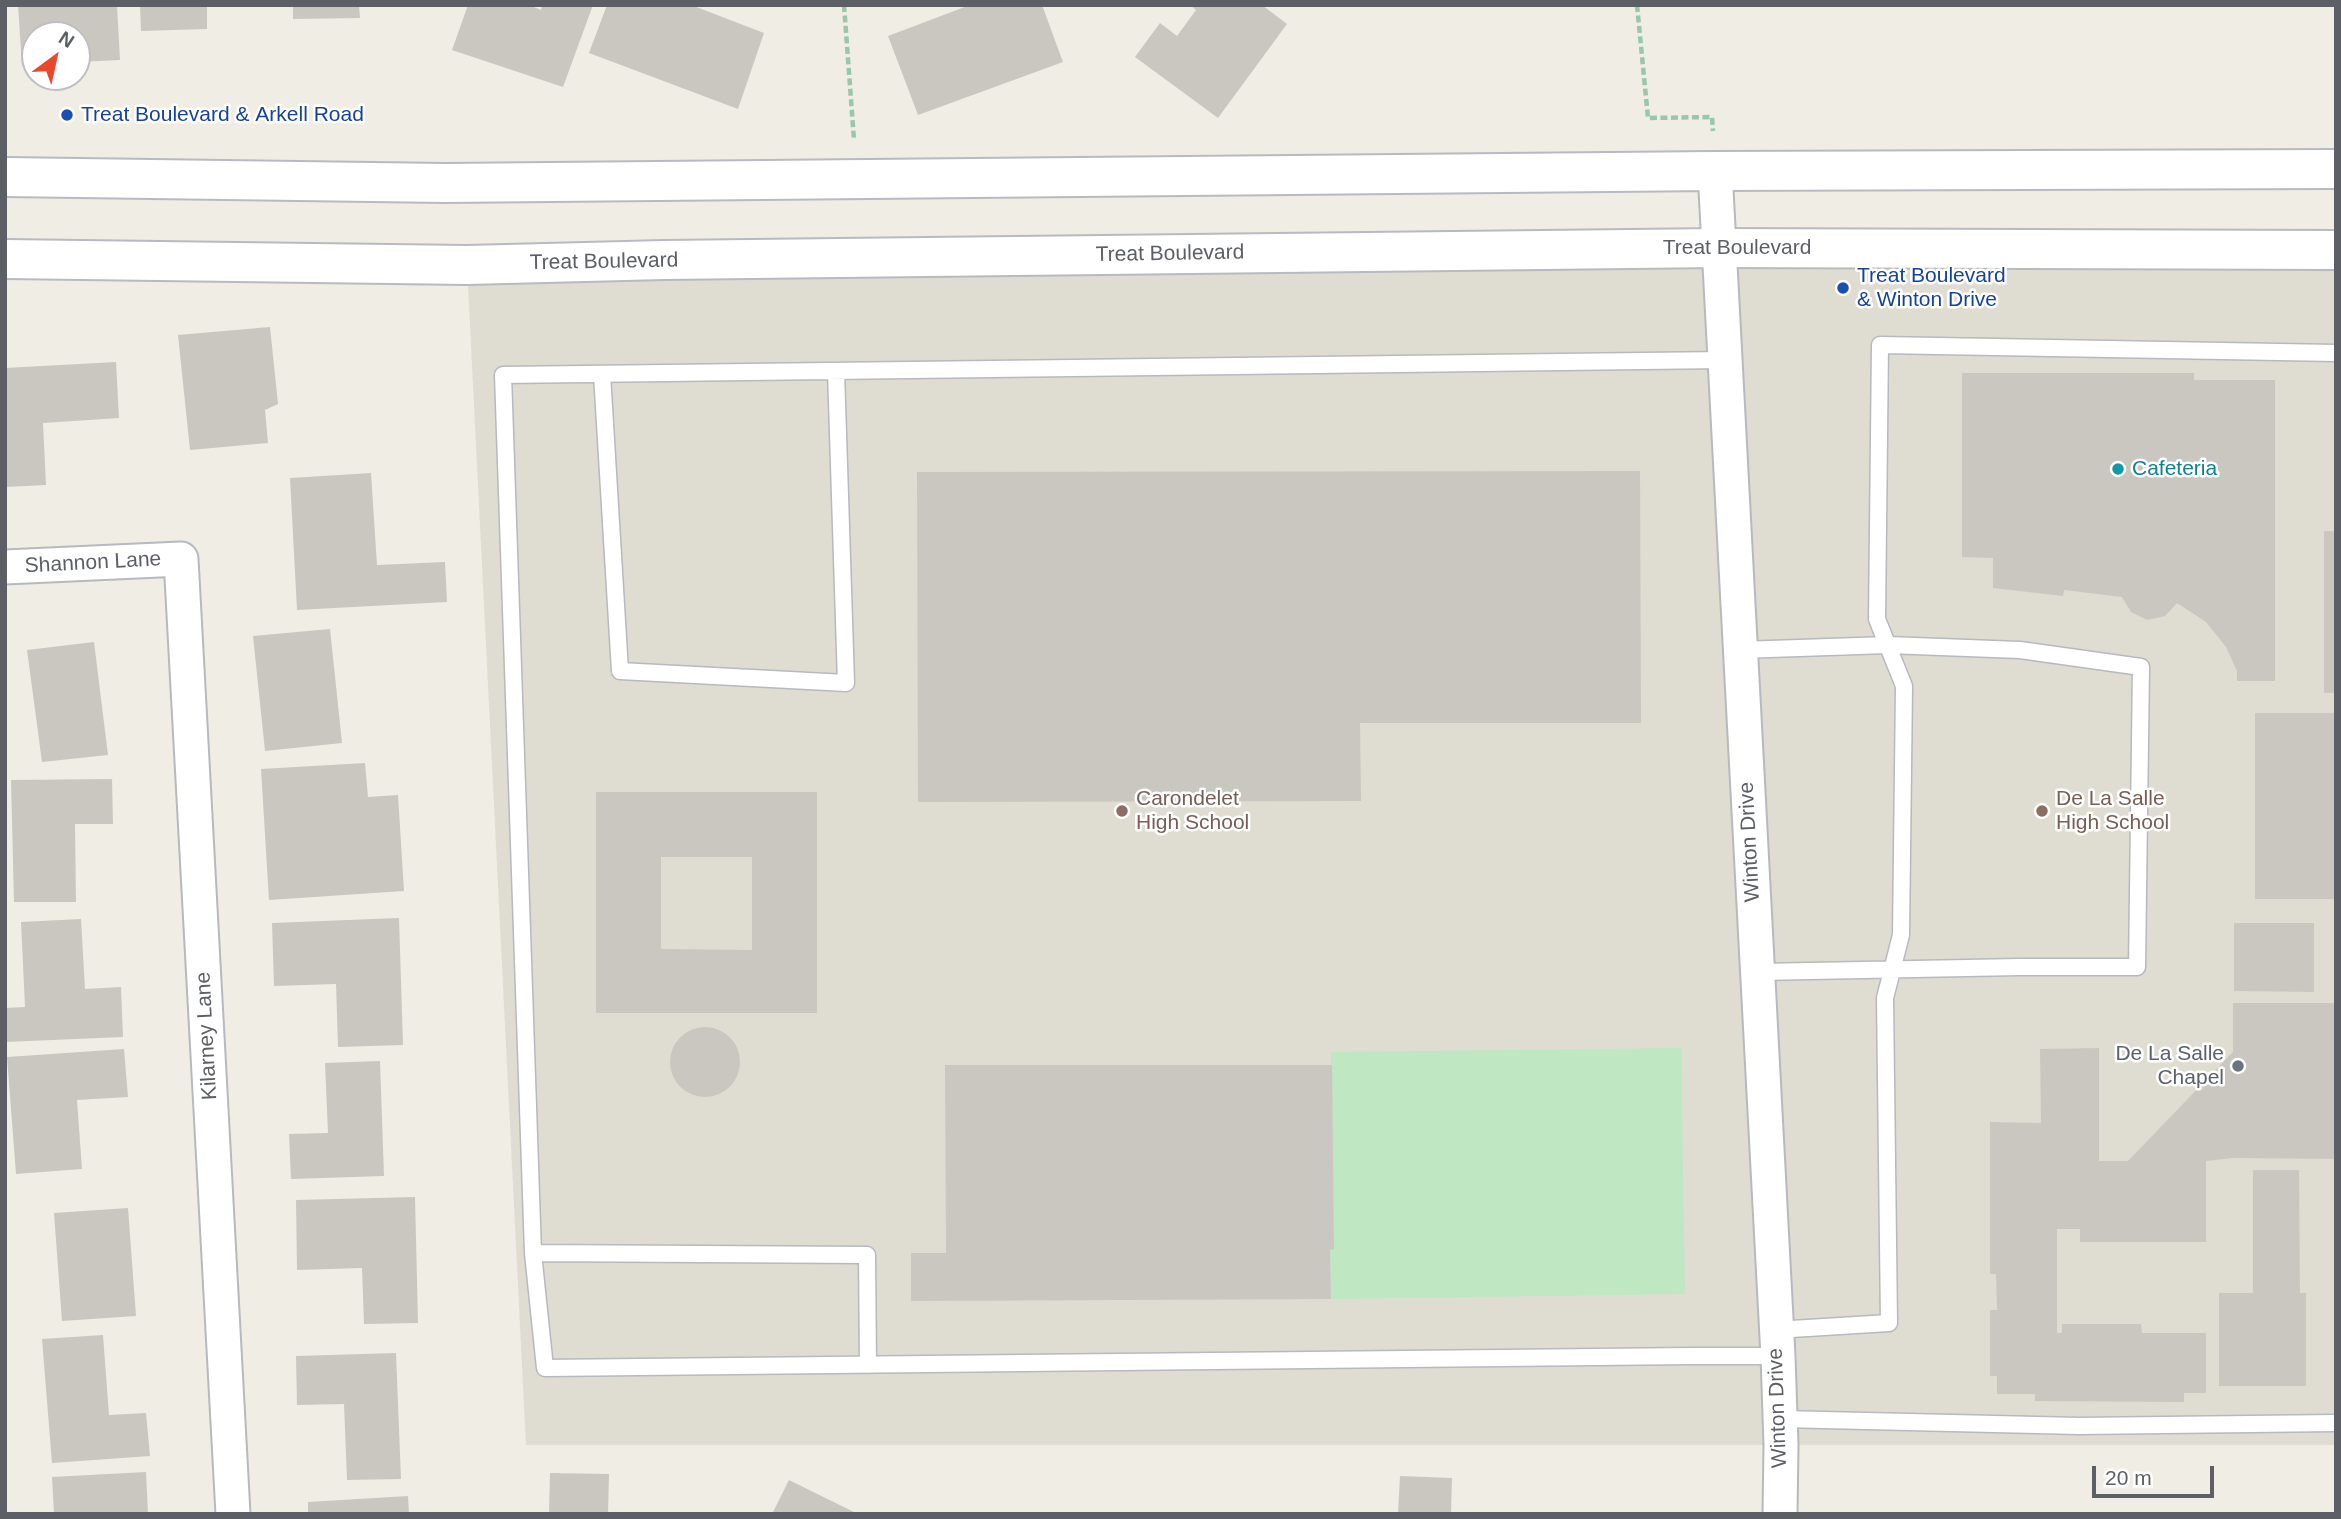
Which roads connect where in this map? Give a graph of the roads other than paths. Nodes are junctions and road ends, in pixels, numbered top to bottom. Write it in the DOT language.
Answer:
graph roads {
  1 [pos="2336,169"];
  2 [pos="1715,171"];
  3 [pos="5,177"];
  4 [pos="1718,248"];
  5 [pos="2336,250"];
  6 [pos="5,259"];
  7 [pos="2336,353"];
  8 [pos="1724,360"];
  9 [pos="836,371"];
  10 [pos="602,374"];
  11 [pos="181,559"];
  12 [pos="5,567"];
  13 [pos="1888,645"];
  14 [pos="1740,650"];
  15 [pos="1894,970"];
  16 [pos="1758,972"];
  17 [pos="533,1253"];
  18 [pos="1776,1343"];
  19 [pos="868,1365"];
  20 [pos="1781,1419"];
  21 [pos="2336,1423"];
  22 [pos="233,1514"];
  23 [pos="1780,1514"];
  1 -- 2 [label="main road"];
  2 -- 3 [label="main road"];
  2 -- 4 [label="street, Winton Drive"];
  4 -- 5 [label="main road, Treat Boulevard"];
  4 -- 6 [label="main road, Treat Boulevard"];
  4 -- 8 [label="street, Winton Drive"];
  7 -- 13 [label="lane"];
  8 -- 9 [label="lane"];
  8 -- 14 [label="street, Winton Drive"];
  9 -- 10 [label="lane"];
  9 -- 10 [label="lane"];
  10 -- 17 [label="lane"];
  11 -- 12 [label="street, Shannon Lane"];
  11 -- 22 [label="street, Kilarney Lane"];
  13 -- 14 [label="lane"];
  13 -- 15 [label="lane"];
  13 -- 15 [label="lane"];
  14 -- 16 [label="street, Winton Drive"];
  15 -- 16 [label="lane"];
  15 -- 18 [label="lane"];
  16 -- 18 [label="street, Winton Drive"];
  17 -- 19 [label="lane"];
  17 -- 19 [label="lane"];
  18 -- 19 [label="lane"];
  18 -- 20 [label="street, Winton Drive"];
  20 -- 21 [label="lane"];
  20 -- 23 [label="street, Winton Drive"];
}
